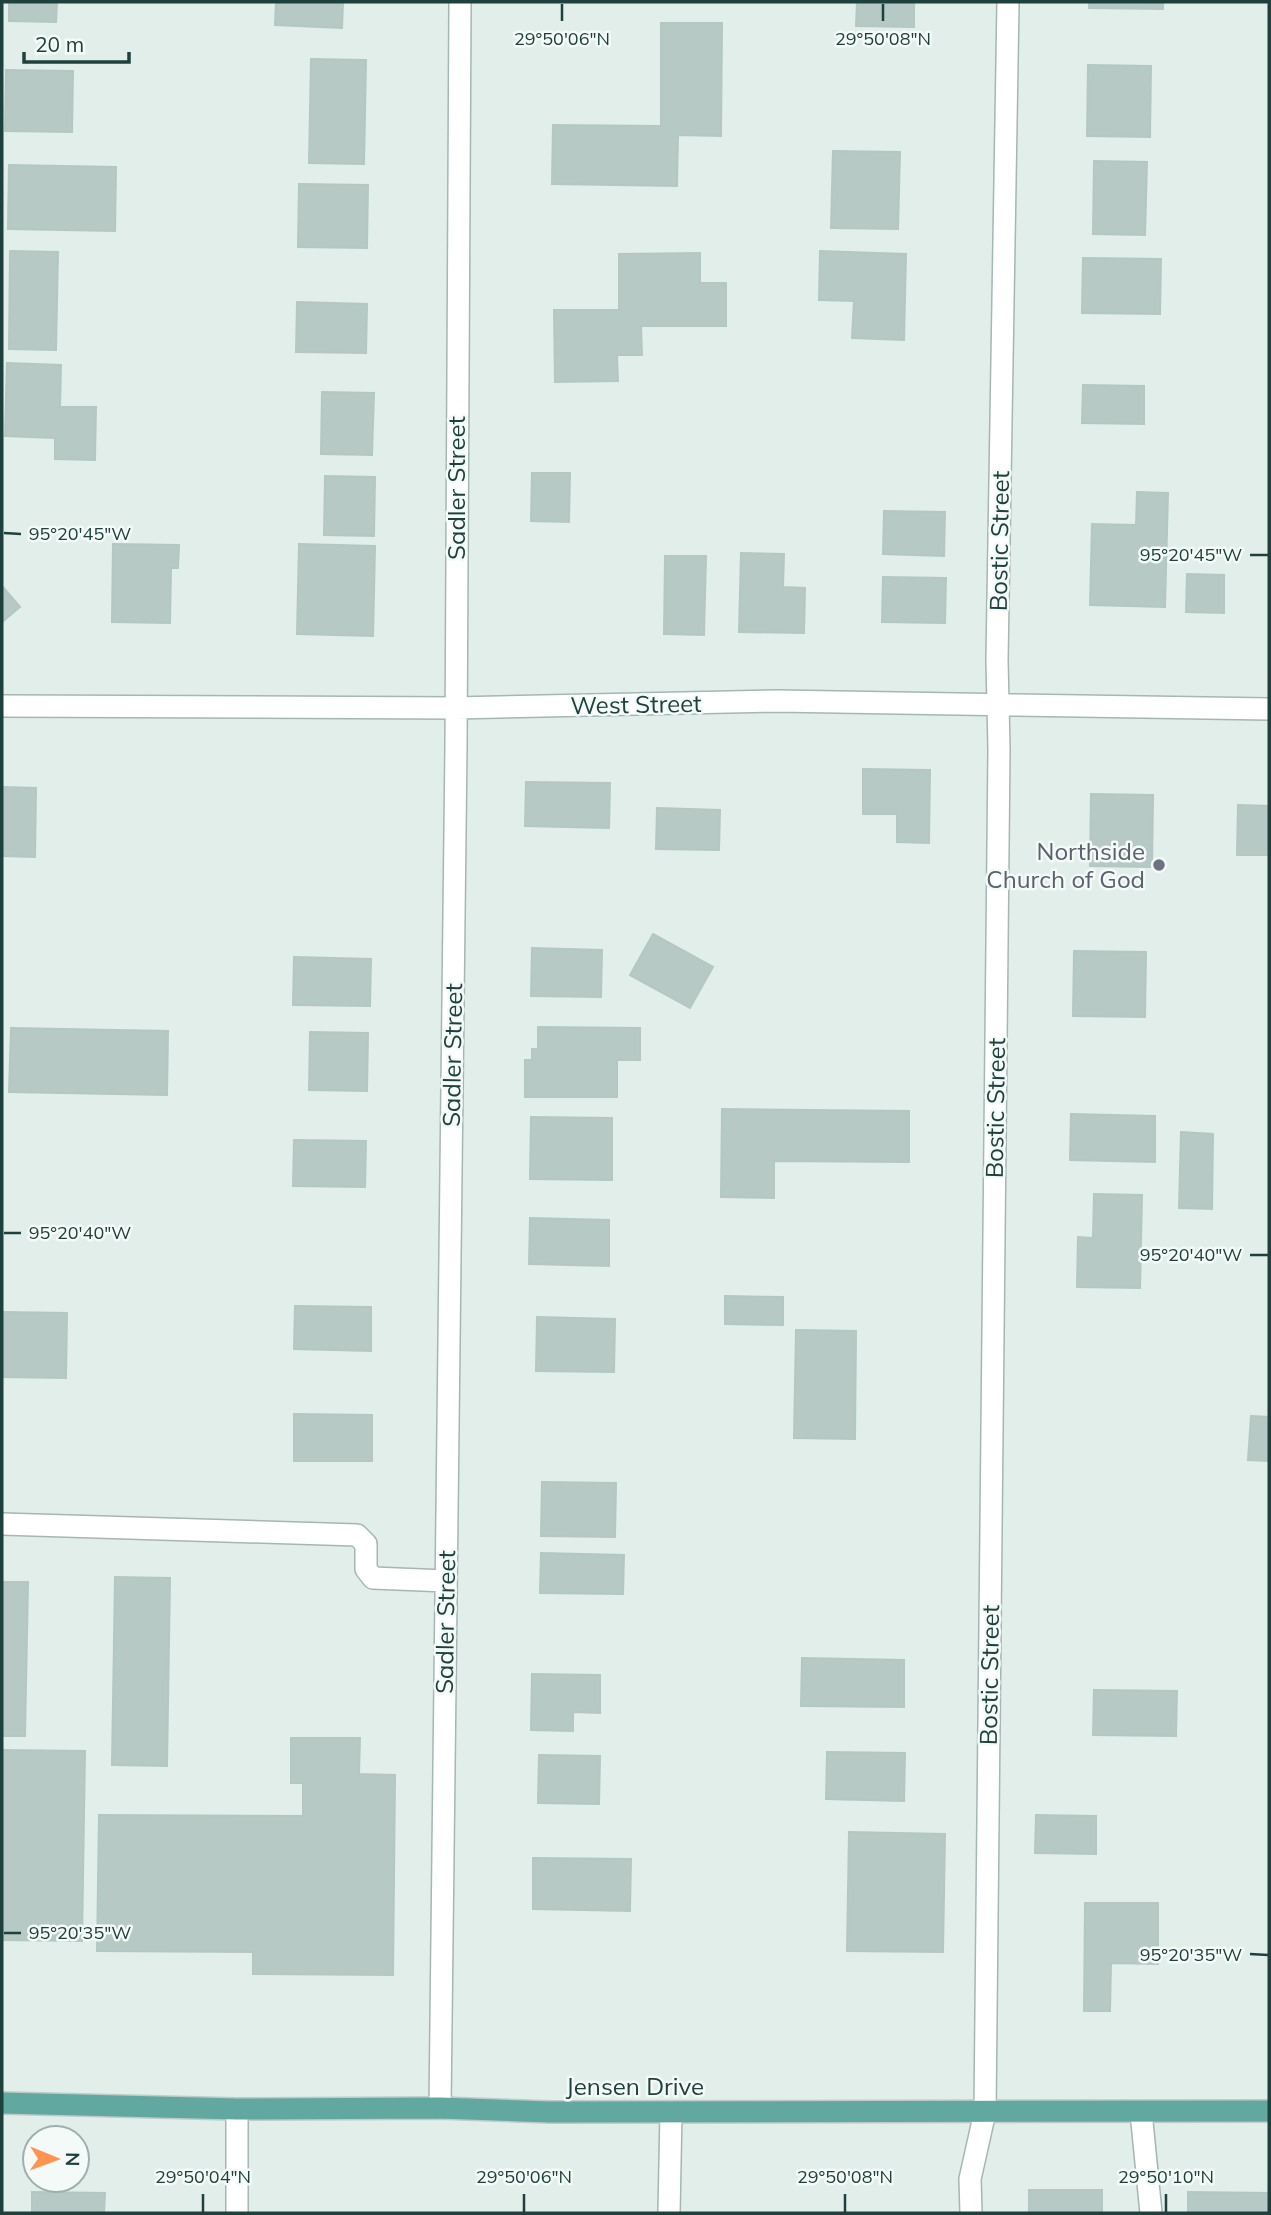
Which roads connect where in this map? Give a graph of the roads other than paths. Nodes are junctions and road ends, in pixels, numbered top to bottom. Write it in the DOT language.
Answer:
graph roads {
  1 [pos="460,2"];
  2 [pos="1008,2"];
  3 [pos="998,705"];
  4 [pos="2,706"];
  5 [pos="456,708"];
  6 [pos="1269,709"];
  7 [pos="2,1524"];
  8 [pos="446,1581"];
  9 [pos="2,2103"];
  10 [pos="440,2108"];
  11 [pos="237,2109"];
  12 [pos="1269,2111"];
  13 [pos="671,2112"];
  14 [pos="985,2112"];
  15 [pos="1141,2112"];
  16 [pos="237,2213"];
  17 [pos="669,2213"];
  18 [pos="971,2213"];
  19 [pos="1151,2213"];
  1 -- 5 [label="street, Sadler Street"];
  2 -- 3 [label="street, Bostic Street"];
  3 -- 5 [label="street, West Street"];
  3 -- 6 [label="street, West Street"];
  3 -- 14 [label="street, Bostic Street"];
  4 -- 5 [label="street, West Street"];
  5 -- 8 [label="street, Sadler Street"];
  7 -- 8 [label="street"];
  8 -- 10 [label="street, Sadler Street"];
  9 -- 11 [label="main road, Jensen Drive"];
  10 -- 11 [label="main road, Jensen Drive"];
  10 -- 13 [label="main road, Jensen Drive"];
  11 -- 16 [label="street"];
  12 -- 15 [label="main road, Jensen Drive"];
  13 -- 14 [label="main road, Jensen Drive"];
  13 -- 17 [label="street"];
  14 -- 15 [label="main road, Jensen Drive"];
  14 -- 18 [label="street, Bostic Street"];
  15 -- 19 [label="street"];
}
